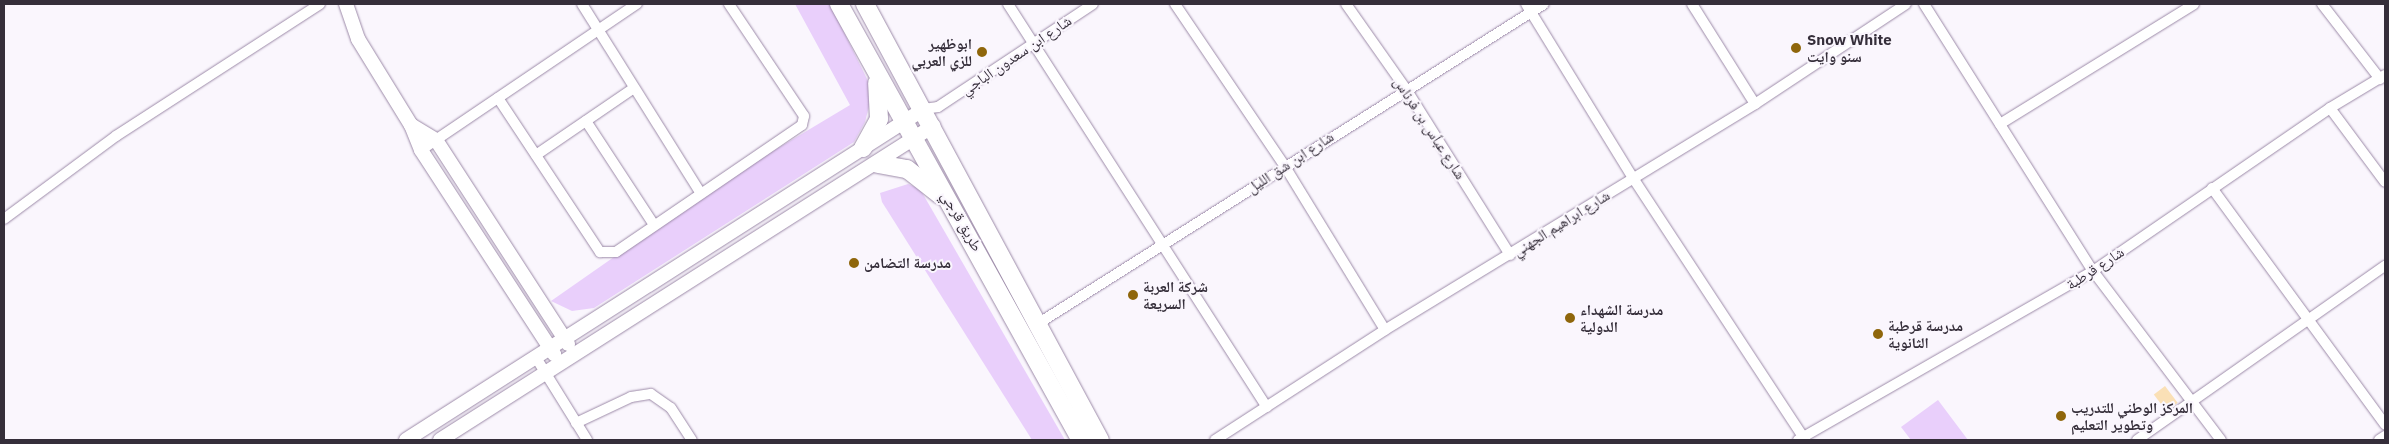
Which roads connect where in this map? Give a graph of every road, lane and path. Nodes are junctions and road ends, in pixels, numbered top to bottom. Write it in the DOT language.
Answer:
graph roads {
  1 [pos="320,4"];
  2 [pos="346,4"];
  3 [pos="582,4"];
  4 [pos="637,4"];
  5 [pos="729,4"];
  6 [pos="839,4"];
  7 [pos="865,4"];
  8 [pos="1008,4"];
  9 [pos="1094,4"];
  10 [pos="1175,4"];
  11 [pos="1346,4"];
  12 [pos="1544,4"];
  13 [pos="1692,4"];
  14 [pos="1906,4"];
  15 [pos="1924,4"];
  16 [pos="2194,4"];
  17 [pos="2322,4"];
  18 [pos="1529,8"];
  19 [pos="599,30"];
  20 [pos="1035,43"];
  21 [pos="873,68"];
  22 [pos="2383,77"];
  23 [pos="634,88"];
  24 [pos="1406,89"];
  25 [pos="498,98"];
  26 [pos="1755,104"];
  27 [pos="931,108"];
  28 [pos="2330,108"];
  29 [pos="586,121"];
  30 [pos="903,122"];
  31 [pos="411,124"];
  32 [pos="2000,124"];
  33 [pos="933,126"];
  34 [pos="913,139"];
  35 [pos="436,140"];
  36 [pos="863,148"];
  37 [pos="421,150"];
  38 [pos="536,155"];
  39 [pos="878,164"];
  40 [pos="1284,166"];
  41 [pos="1633,178"];
  42 [pos="2385,182"];
  43 [pos="2212,188"];
  44 [pos="700,192"];
  45 [pos="957,210"];
  46 [pos="4,219"];
  47 [pos="654,225"];
  48 [pos="1164,243"];
  49 [pos="1510,256"];
  50 [pos="2385,266"];
  51 [pos="2093,271"];
  52 [pos="2305,318"];
  53 [pos="1039,323"];
  54 [pos="1384,330"];
  55 [pos="564,337"];
  56 [pos="550,346"];
  57 [pos="574,352"];
  58 [pos="534,356"];
  59 [pos="560,362"];
  60 [pos="544,372"];
  61 [pos="2191,401"];
  62 [pos="1267,407"];
  63 [pos="576,423"];
  64 [pos="2385,424"];
  65 [pos="2385,436"];
  66 [pos="1800,439"];
  67 [pos="406,440"];
  68 [pos="440,440"];
  69 [pos="587,440"];
  70 [pos="692,440"];
  71 [pos="1081,440"];
  72 [pos="1100,440"];
  73 [pos="1215,440"];
  74 [pos="2137,440"];
  75 [pos="2221,440"];
  76 [pos="2379,440"];
  1 -- 46 [label="street"];
  2 -- 31 [label="street"];
  3 -- 19 [label="street"];
  4 -- 19 [label="street"];
  5 -- 44 [label="street"];
  6 -- 21 [label="highway, طريق قرجي"];
  7 -- 27 [label="highway, طريق قرجي"];
  8 -- 20 [label="street"];
  9 -- 20 [label="street, شارع ابن سعدون الباجي"];
  10 -- 40 [label="street"];
  11 -- 24 [label="street, شارع عباّس بن فرناس"];
  12 -- 18 [label="street, شارع ابن شق الليل"];
  13 -- 26 [label="street"];
  14 -- 26 [label="street, شارع ابراهيم الجهني"];
  15 -- 32 [label="street"];
  16 -- 32 [label="street"];
  17 -- 22 [label="street"];
  18 -- 24 [label="street, شارع ابن شق الليل"];
  18 -- 41 [label="street"];
  19 -- 23 [label="street"];
  19 -- 25 [label="street"];
  20 -- 27 [label="street, شارع ابن سعدون الباجي"];
  20 -- 48 [label="street"];
  21 -- 30 [label="highway, طريق قرجي"];
  21 -- 36 [label="highway"];
  22 -- 28 [label="street, شارع قرطبة"];
  23 -- 29 [label="street"];
  23 -- 44 [label="street"];
  24 -- 40 [label="street, شارع ابن شق الليل"];
  24 -- 49 [label="street, شارع عباّس بن فرناس"];
  25 -- 35 [label="street"];
  25 -- 38 [label="street"];
  26 -- 41 [label="street, شارع ابراهيم الجهني"];
  27 -- 30 [label="street"];
  27 -- 33 [label="highway, طريق قرجي"];
  28 -- 42 [label="street"];
  28 -- 43 [label="street, شارع قرطبة"];
  29 -- 38 [label="street"];
  29 -- 47 [label="street"];
  30 -- 34 [label="highway, طريق قرجي"];
  30 -- 36 [label="street"];
  31 -- 35 [label="street"];
  31 -- 37 [label="street"];
  32 -- 51 [label="street"];
  33 -- 34 [label="street"];
  33 -- 53 [label="highway, طريق قرجي"];
  34 -- 39 [label="street"];
  34 -- 45 [label="highway, طريق قرجي"];
  35 -- 37 [label="street"];
  35 -- 55 [label="street"];
  36 -- 55 [label="street"];
  37 -- 56 [label="street"];
  38 -- 47 [label="street"];
  39 -- 45 [label="highway"];
  39 -- 57 [label="street"];
  40 -- 48 [label="street, شارع ابن شق الليل"];
  40 -- 54 [label="street"];
  41 -- 49 [label="street, شارع ابراهيم الجهني"];
  41 -- 66 [label="street"];
  43 -- 51 [label="street, شارع قرطبة"];
  43 -- 52 [label="street"];
  44 -- 47 [label="street"];
  45 -- 71 [label="highway, طريق قرجي"];
  48 -- 53 [label="street, شارع ابن شق الليل"];
  48 -- 62 [label="street"];
  49 -- 54 [label="street, شارع ابراهيم الجهني"];
  50 -- 52 [label="street"];
  51 -- 61 [label="street"];
  51 -- 66 [label="street, شارع قرطبة"];
  52 -- 61 [label="street"];
  52 -- 64 [label="street"];
  53 -- 72 [label="highway, طريق قرجي"];
  54 -- 62 [label="street, شارع ابراهيم الجهني"];
  55 -- 56 [label="street"];
  55 -- 57 [label="street"];
  56 -- 58 [label="street"];
  56 -- 59 [label="street"];
  57 -- 59 [label="street"];
  58 -- 60 [label="street"];
  58 -- 67 [label="street"];
  59 -- 60 [label="street"];
  60 -- 63 [label="street"];
  60 -- 68 [label="street"];
  61 -- 74 [label="street"];
  61 -- 75 [label="street"];
  62 -- 73 [label="street, شارع ابراهيم الجهني"];
  63 -- 69 [label="street"];
  63 -- 70 [label="street"];
  65 -- 76 [label="street"];
}
